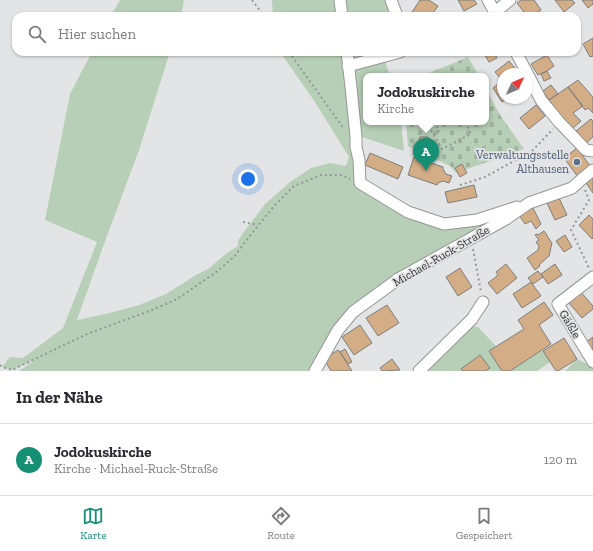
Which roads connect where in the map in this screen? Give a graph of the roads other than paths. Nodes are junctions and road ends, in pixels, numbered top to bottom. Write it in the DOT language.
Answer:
graph roads {
  1 [pos="340,0"];
  2 [pos="391,0"];
  3 [pos="488,0"];
  4 [pos="510,0"];
  5 [pos="342,12"];
  6 [pos="396,12"];
  7 [pos="495,12"];
  8 [pos="498,12"];
  9 [pos="347,56"];
  10 [pos="385,56"];
  11 [pos="518,56"];
  12 [pos="348,66"];
  13 [pos="593,151"];
  14 [pos="593,170"];
  15 [pos="529,203"];
  16 [pos="591,273"];
  17 [pos="483,302"];
  18 [pos="593,362"];
  19 [pos="315,371"];
  20 [pos="419,371"];
  1 -- 5 [label="street"];
  2 -- 6 [label="street"];
  3 -- 7 [label="street"];
  4 -- 8 [label="street"];
  9 -- 12 [label="street"];
  10 -- 12 [label="street"];
  11 -- 13 [label="street"];
  12 -- 15 [label="street, Michael-Ruck-Straße"];
  14 -- 15 [label="street, Michael-Ruck-Straße"];
  15 -- 19 [label="street, Michael-Ruck-Straße"];
  16 -- 18 [label="street, Gäßle"];
  17 -- 20 [label="street"];
}
